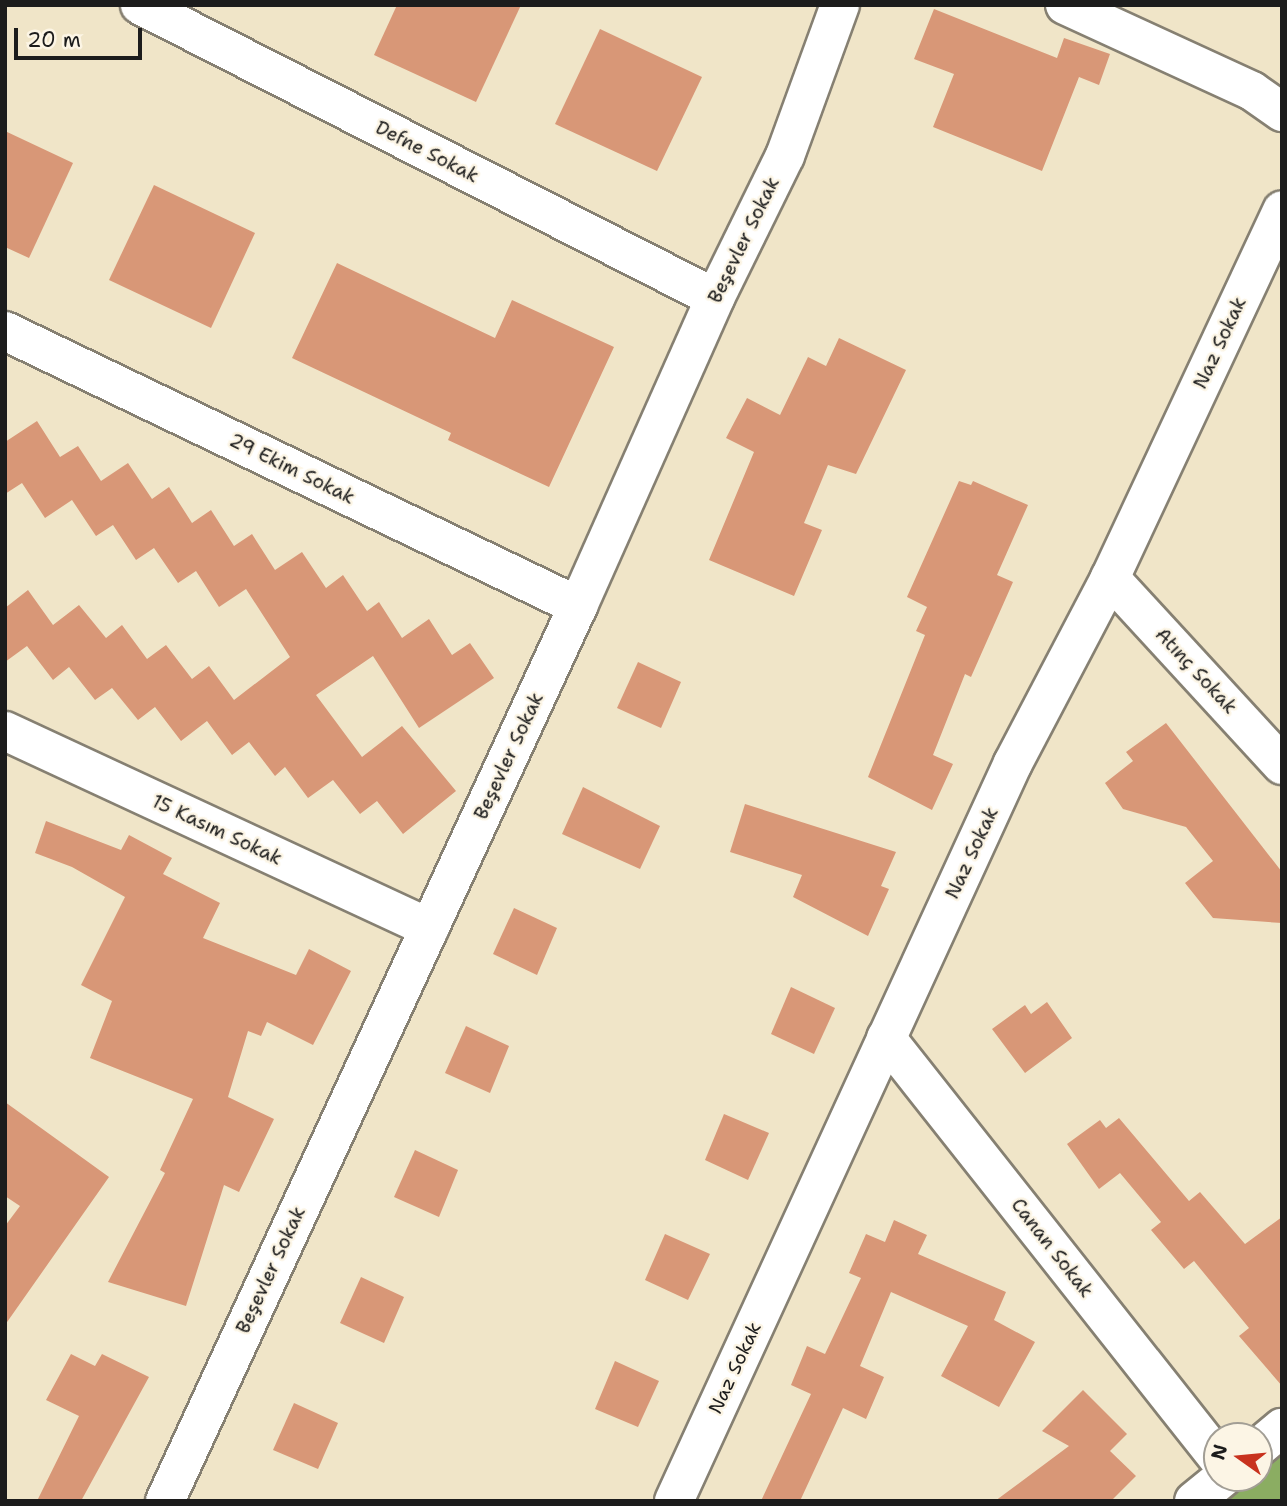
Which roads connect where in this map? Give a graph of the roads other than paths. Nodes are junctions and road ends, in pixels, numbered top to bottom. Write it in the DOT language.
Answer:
graph roads {
  1 [pos="840,5"];
  2 [pos="1065,5"];
  3 [pos="146,6"];
  4 [pos="1282,112"];
  5 [pos="1282,210"];
  6 [pos="715,299"];
  7 [pos="5,331"];
  8 [pos="1110,578"];
  9 [pos="578,606"];
  10 [pos="5,731"];
  11 [pos="1279,756"];
  12 [pos="429,928"];
  13 [pos="886,1038"];
  14 [pos="1203,1439"];
  15 [pos="165,1501"];
  16 [pos="674,1501"];
  1 -- 6 [label="street, Beşevler Sokak"];
  2 -- 4 [label="street"];
  3 -- 6 [label="street, Defne Sokak"];
  5 -- 8 [label="street, Naz Sokak"];
  6 -- 9 [label="street, Beşevler Sokak"];
  7 -- 9 [label="street, 29 Ekim Sokak"];
  8 -- 11 [label="street, Atınç Sokak"];
  8 -- 13 [label="street, Naz Sokak"];
  9 -- 12 [label="street, Beşevler Sokak"];
  10 -- 12 [label="street, 15 Kasım Sokak"];
  12 -- 15 [label="street, Beşevler Sokak"];
  13 -- 14 [label="street, Canan Sokak"];
  13 -- 16 [label="street, Naz Sokak"];
}
